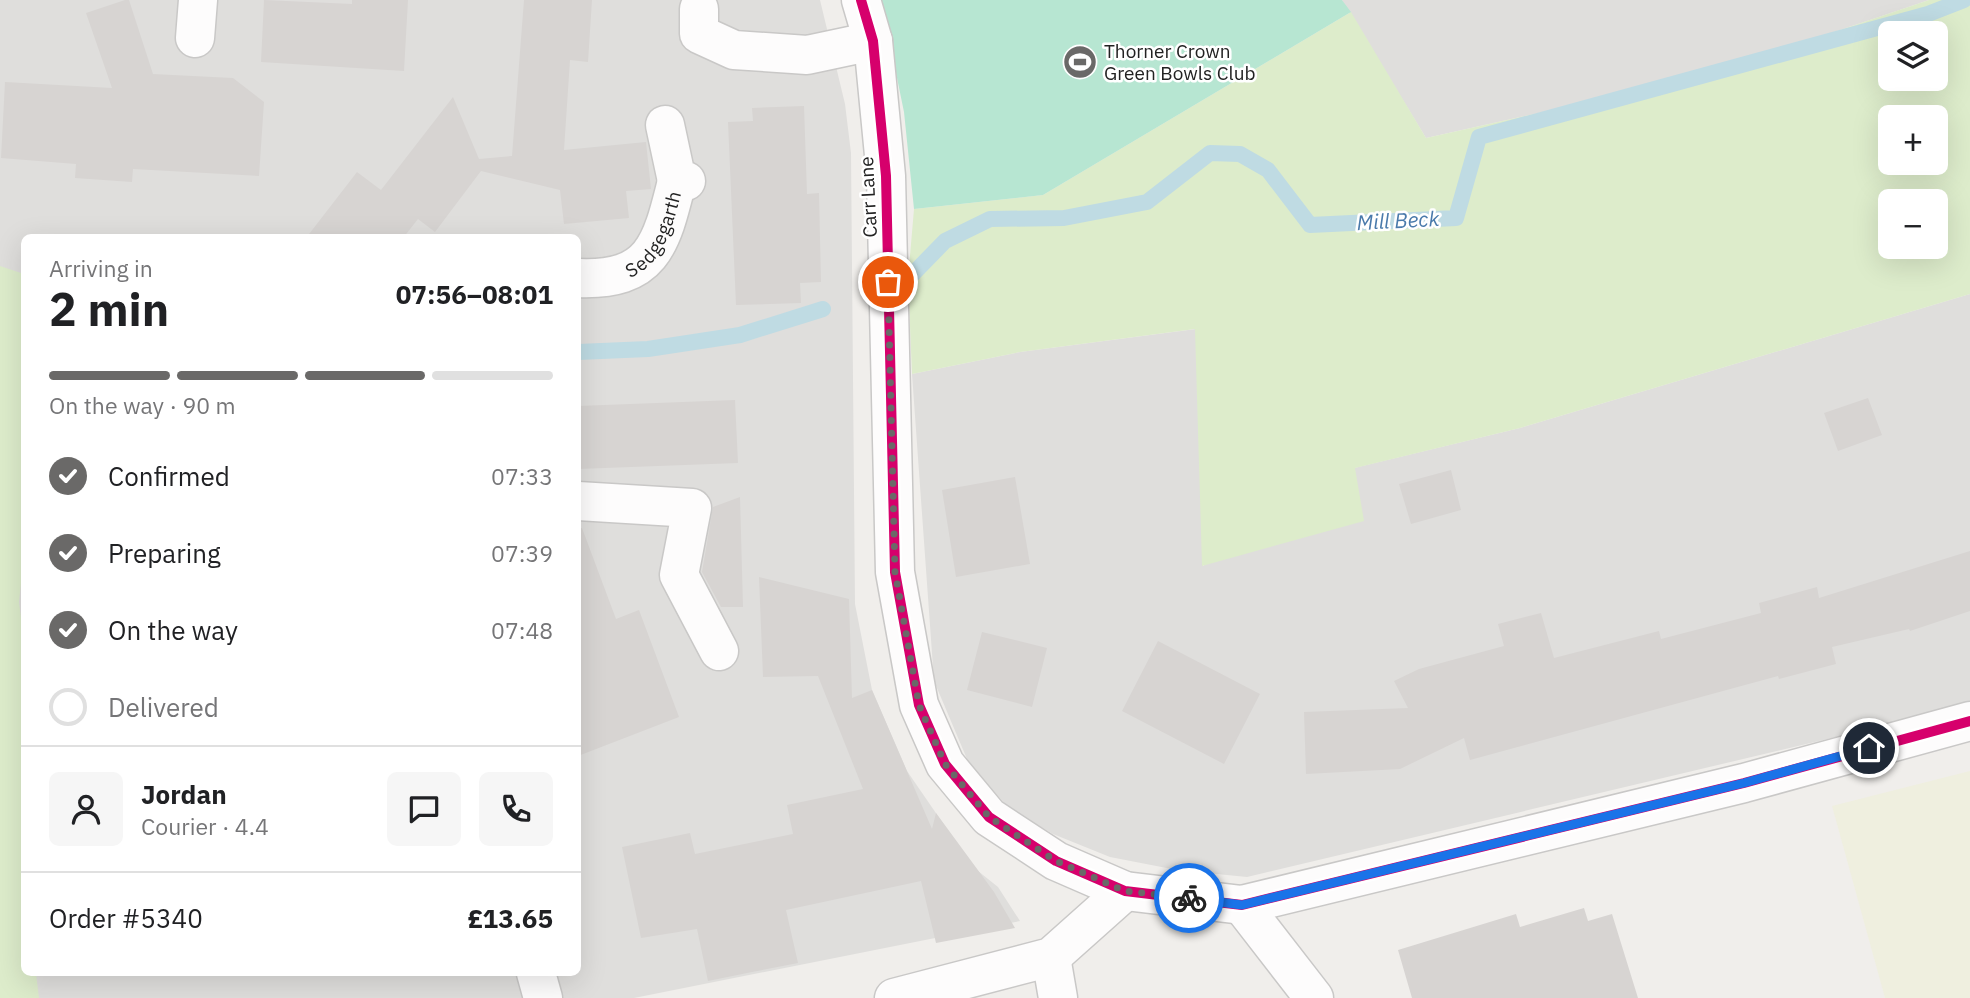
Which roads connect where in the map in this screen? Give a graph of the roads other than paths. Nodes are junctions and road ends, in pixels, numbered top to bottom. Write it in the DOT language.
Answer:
graph roads {
  1 [pos="198,0"];
  2 [pos="861,0"];
  3 [pos="693,3"];
  4 [pos="195,38"];
  5 [pos="873,41"];
  6 [pos="665,125"];
  7 [pos="581,278"];
  8 [pos="581,501"];
  9 [pos="719,651"];
  10 [pos="1970,721"];
  11 [pos="1125,891"];
  12 [pos="1242,905"];
  13 [pos="1051,957"];
  14 [pos="537,976"];
  15 [pos="543,998"];
  16 [pos="894,998"];
  17 [pos="1058,998"];
  18 [pos="1314,998"];
  1 -- 4 [label="street"];
  2 -- 5 [label="street, Carr Lane"];
  3 -- 5 [label="street"];
  5 -- 11 [label="street, Carr Lane"];
  6 -- 7 [label="street, Sedgegarth"];
  8 -- 9 [label="street"];
  10 -- 12 [label="street, Carr Lane"];
  11 -- 12 [label="street, Carr Lane"];
  11 -- 13 [label="street"];
  12 -- 18 [label="street"];
  13 -- 16 [label="street"];
  13 -- 17 [label="street"];
  14 -- 15 [label="street"];
}
